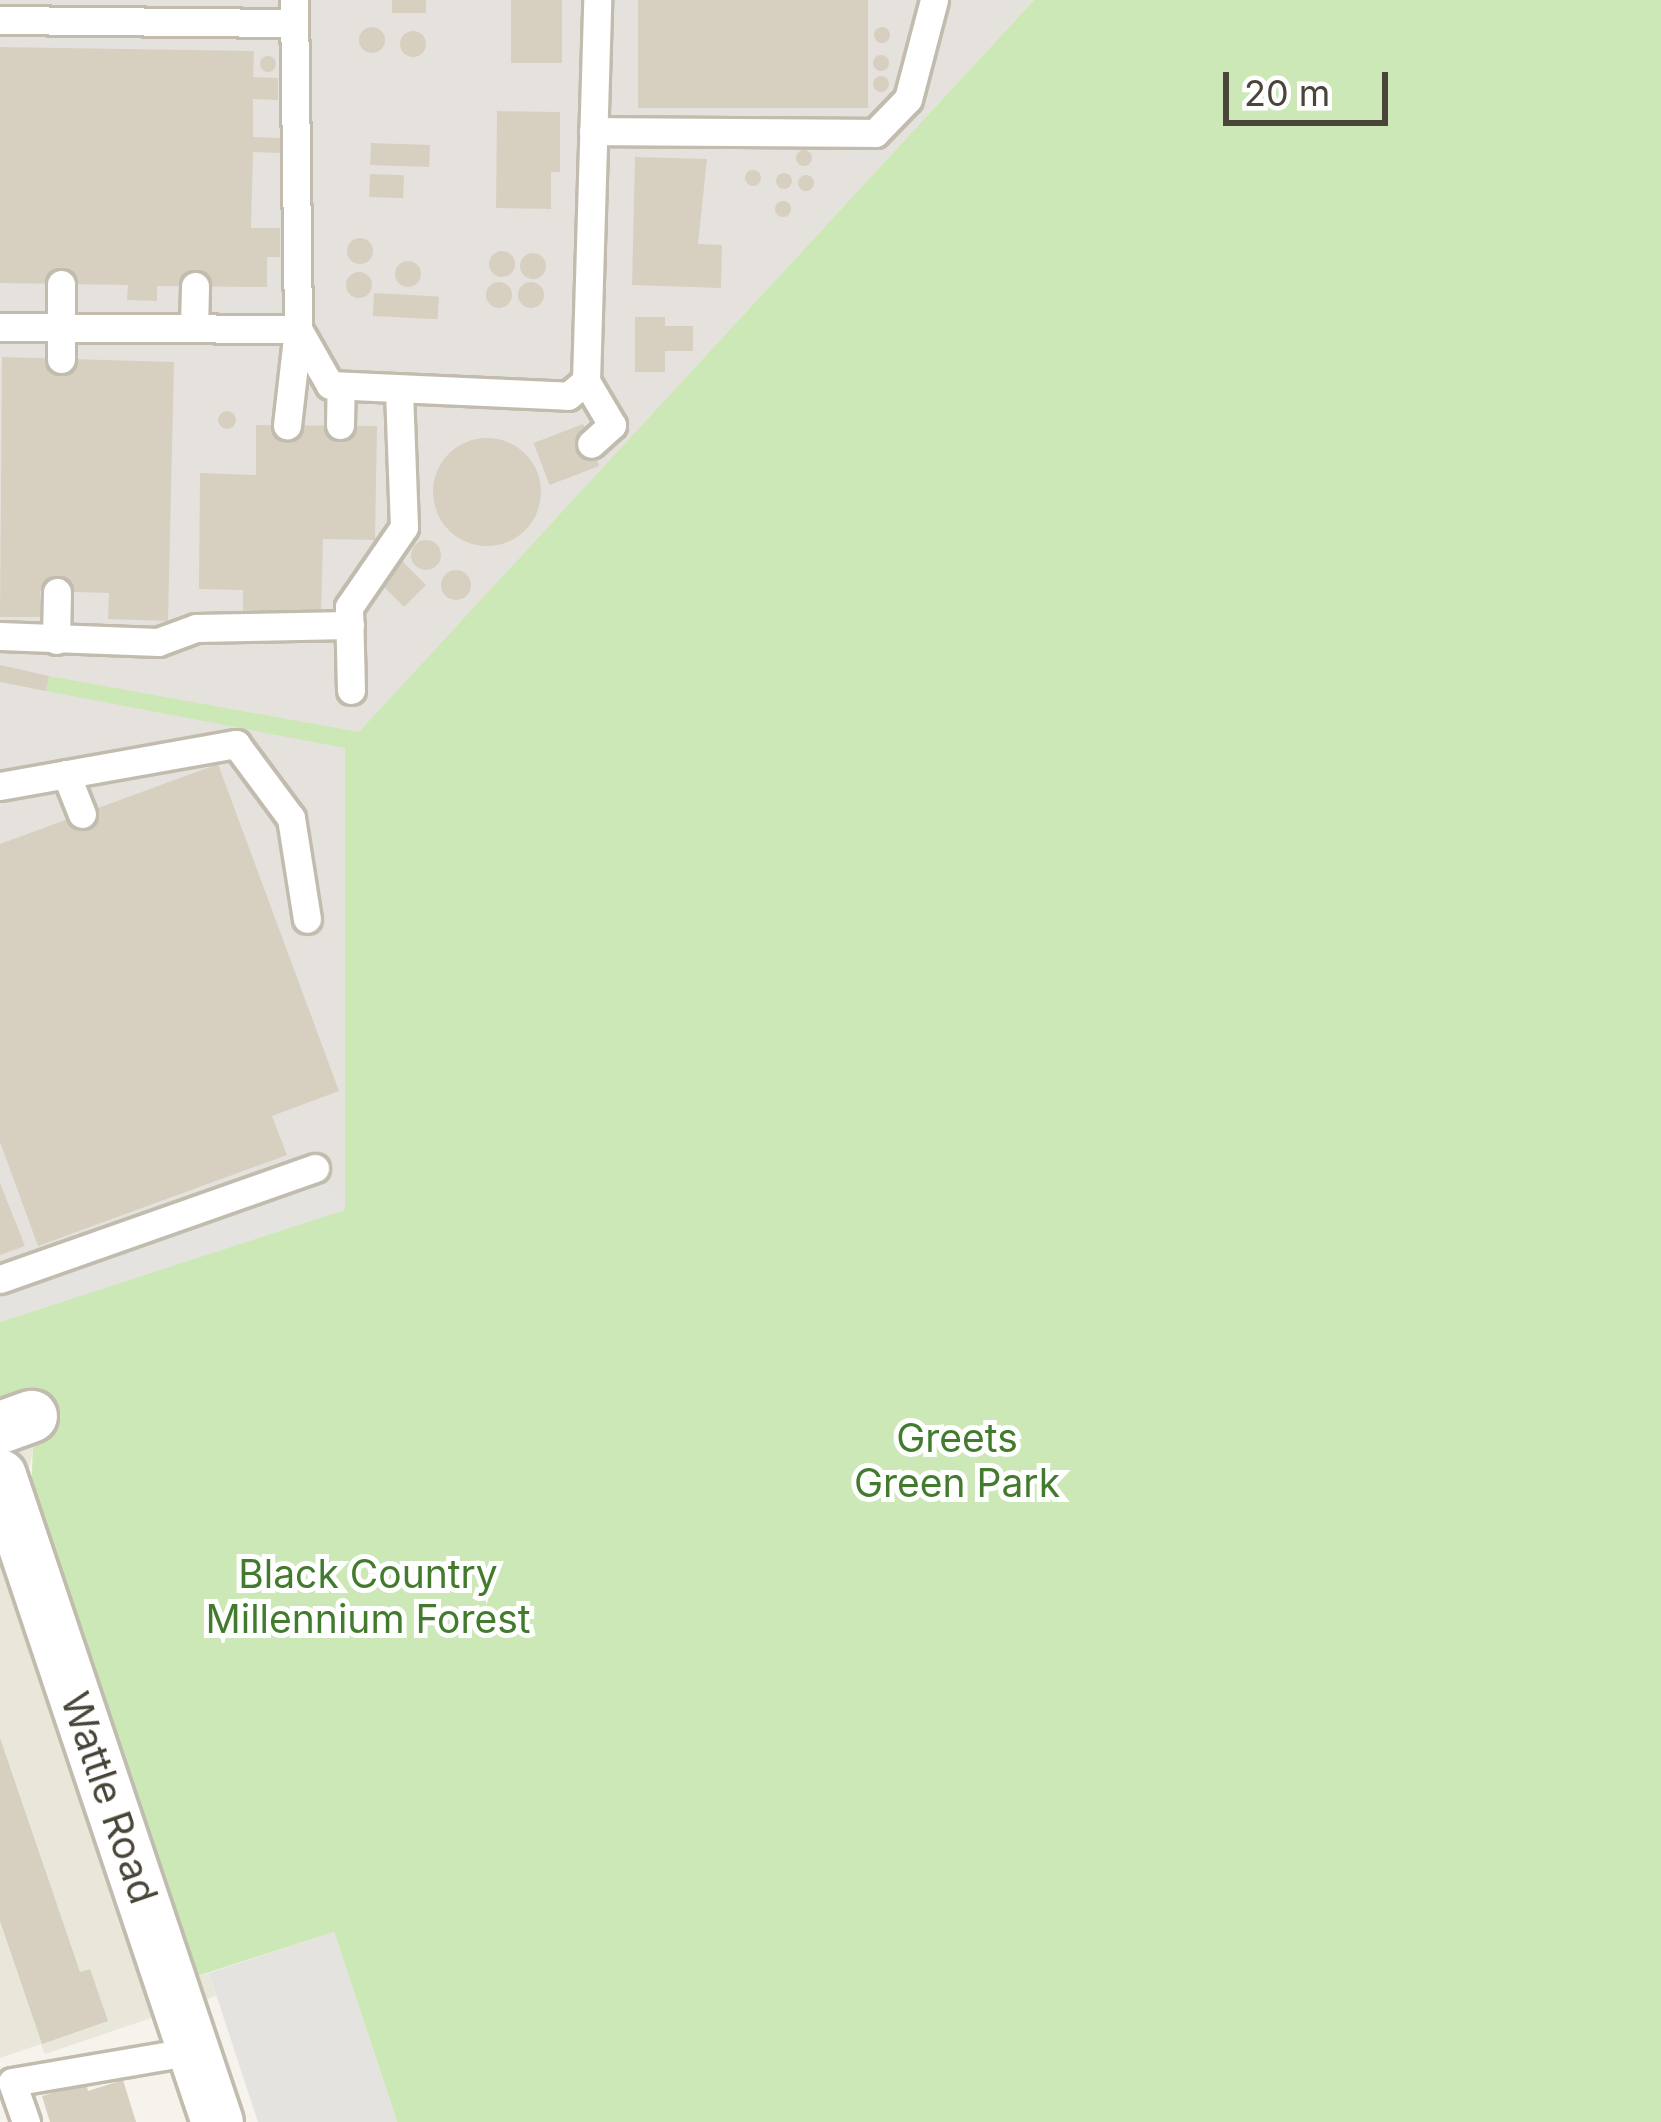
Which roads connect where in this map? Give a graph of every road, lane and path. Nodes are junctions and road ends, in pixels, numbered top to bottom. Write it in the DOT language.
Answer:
graph roads {
  1 [pos="597,0"];
  2 [pos="934,0"];
  3 [pos="294,11"];
  4 [pos="0,20"];
  5 [pos="593,130"];
  6 [pos="61,284"];
  7 [pos="195,286"];
  8 [pos="0,327"];
  9 [pos="61,327"];
  10 [pos="194,328"];
  11 [pos="298,329"];
  12 [pos="61,359"];
  13 [pos="586,381"];
  14 [pos="341,386"];
  15 [pos="398,389"];
  16 [pos="287,425"];
  17 [pos="340,425"];
  18 [pos="591,444"];
  19 [pos="58,592"];
  20 [pos="350,625"];
  21 [pos="0,636"];
  22 [pos="56,640"];
  23 [pos="351,690"];
  24 [pos="66,774"];
  25 [pos="0,786"];
  26 [pos="82,814"];
  27 [pos="307,919"];
  28 [pos="315,1168"];
  29 [pos="0,1279"];
  30 [pos="0,1475"];
  31 [pos="193,2051"];
  32 [pos="26,2122"];
  33 [pos="217,2122"];
  1 -- 5 [label="lane"];
  2 -- 5 [label="lane"];
  3 -- 4 [label="lane"];
  3 -- 11 [label="lane"];
  5 -- 13 [label="lane"];
  6 -- 9 [label="lane"];
  7 -- 10 [label="lane"];
  8 -- 9 [label="lane"];
  9 -- 10 [label="lane"];
  9 -- 12 [label="lane"];
  10 -- 11 [label="lane"];
  11 -- 14 [label="lane"];
  11 -- 16 [label="lane"];
  13 -- 15 [label="lane"];
  13 -- 18 [label="lane"];
  14 -- 15 [label="lane"];
  14 -- 17 [label="lane"];
  15 -- 20 [label="lane"];
  19 -- 22 [label="lane"];
  20 -- 22 [label="lane"];
  20 -- 23 [label="lane"];
  21 -- 22 [label="lane"];
  24 -- 25 [label="lane"];
  24 -- 26 [label="lane"];
  24 -- 27 [label="lane"];
  28 -- 29 [label="lane"];
  30 -- 31 [label="street, Wattle Road"];
  31 -- 32 [label="lane"];
  31 -- 33 [label="street, Wattle Road"];
}
